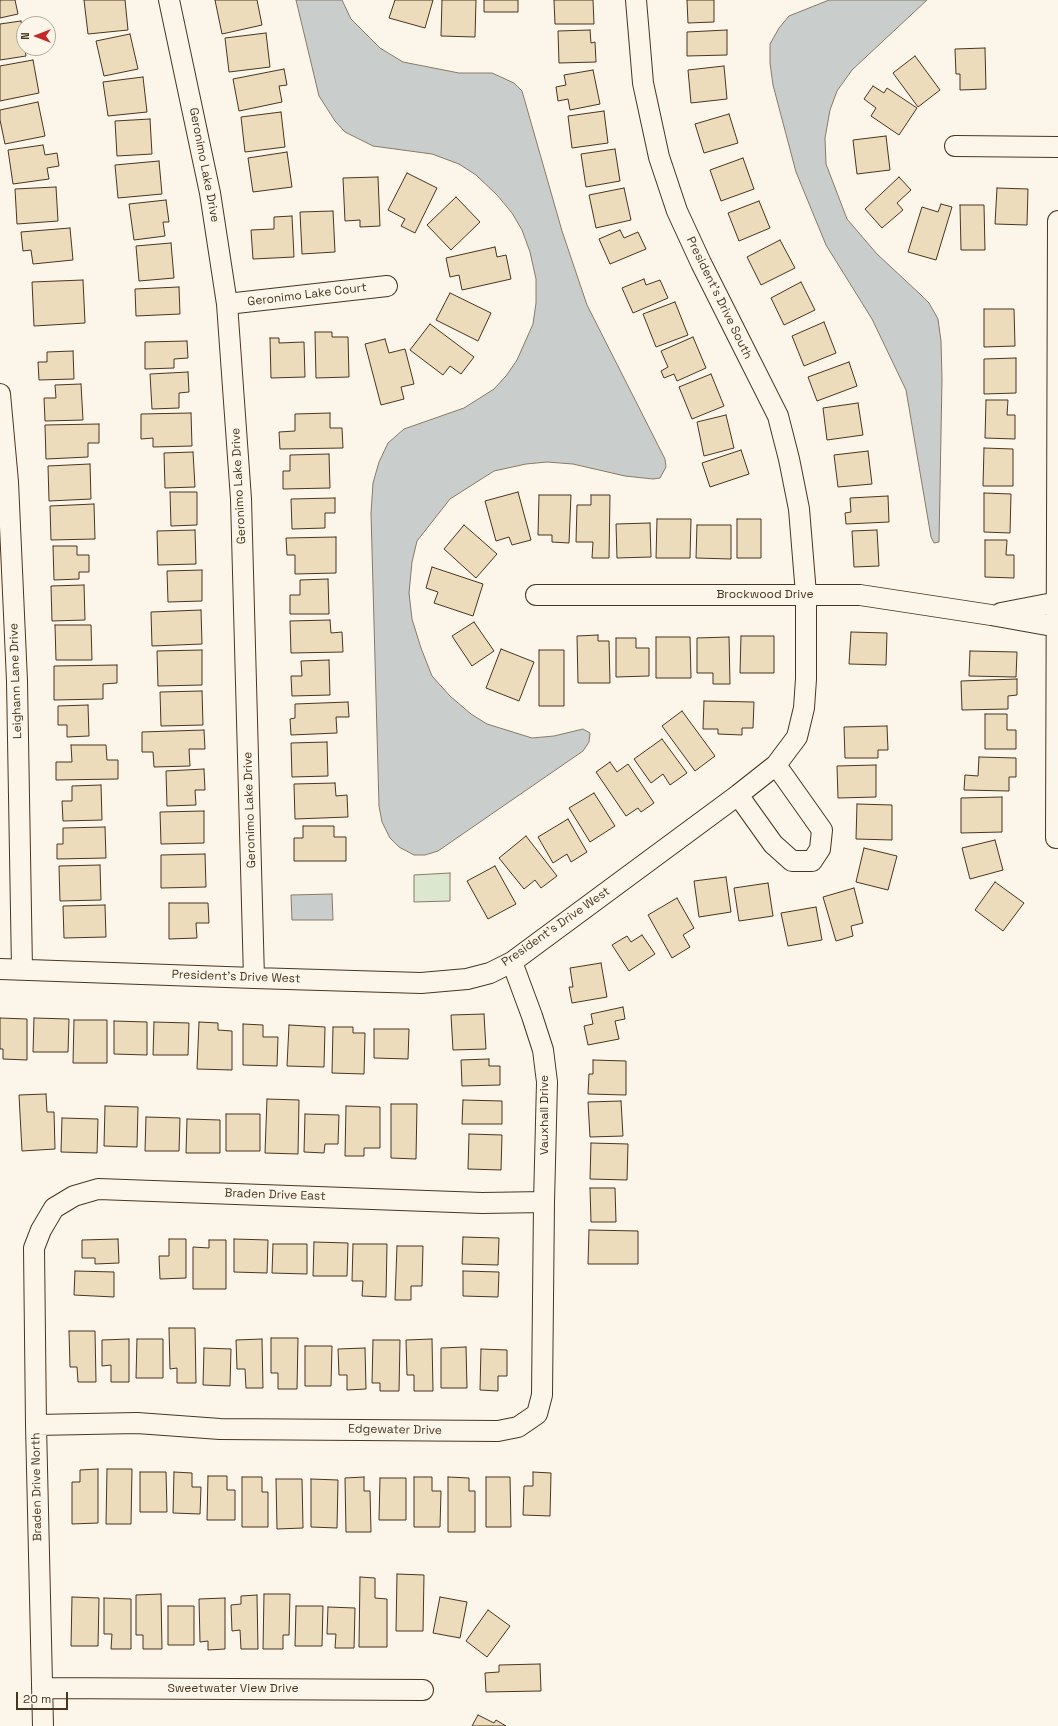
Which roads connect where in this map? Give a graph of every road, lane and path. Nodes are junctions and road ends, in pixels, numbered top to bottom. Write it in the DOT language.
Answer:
graph roads {
  1 [pos="169,0"];
  2 [pos="636,0"];
  3 [pos="955,146"];
  4 [pos="1058,147"];
  5 [pos="1058,221"];
  6 [pos="387,286"];
  7 [pos="227,304"];
  8 [pos="0,394"];
  9 [pos="806,594"];
  10 [pos="536,596"];
  11 [pos="1057,602"];
  12 [pos="991,615"];
  13 [pos="1057,627"];
  14 [pos="776,765"];
  15 [pos="738,796"];
  16 [pos="1056,838"];
  17 [pos="512,962"];
  18 [pos="0,969"];
  19 [pos="22,969"];
  20 [pos="254,978"];
  21 [pos="544,1202"];
  22 [pos="34,1248"];
  23 [pos="36,1425"];
  24 [pos="42,1688"];
  25 [pos="423,1690"];
  26 [pos="42,1726"];
  1 -- 7 [label="street, Geronimo Lake Drive"];
  2 -- 9 [label="street, President's Drive South"];
  3 -- 4 [label="street"];
  5 -- 11 [label="street"];
  6 -- 7 [label="street, Geronimo Lake Court"];
  7 -- 20 [label="street, Geronimo Lake Drive"];
  8 -- 19 [label="street, Leighann Lane Drive"];
  9 -- 10 [label="street, Brockwood Drive"];
  9 -- 12 [label="street, Brockwood Drive"];
  9 -- 14 [label="street, President's Drive West"];
  11 -- 12 [label="street, Brockwood Drive"];
  11 -- 13 [label="street"];
  12 -- 13 [label="street, Brockwood Drive"];
  13 -- 16 [label="street"];
  14 -- 15 [label="street, President's Drive West"];
  14 -- 15 [label="street"];
  15 -- 17 [label="street, President's Drive West"];
  17 -- 20 [label="street, President's Drive West"];
  17 -- 21 [label="street, Vauxhall Drive"];
  18 -- 19 [label="street, President's Drive West"];
  19 -- 20 [label="street, President's Drive West"];
  21 -- 22 [label="street, Braden Drive East"];
  21 -- 23 [label="street, Edgewater Drive"];
  22 -- 23 [label="street, Braden Drive North"];
  23 -- 24 [label="street, Braden Drive North"];
  24 -- 25 [label="street, Sweetwater View Drive"];
  24 -- 26 [label="street, Braden Drive North"];
}
